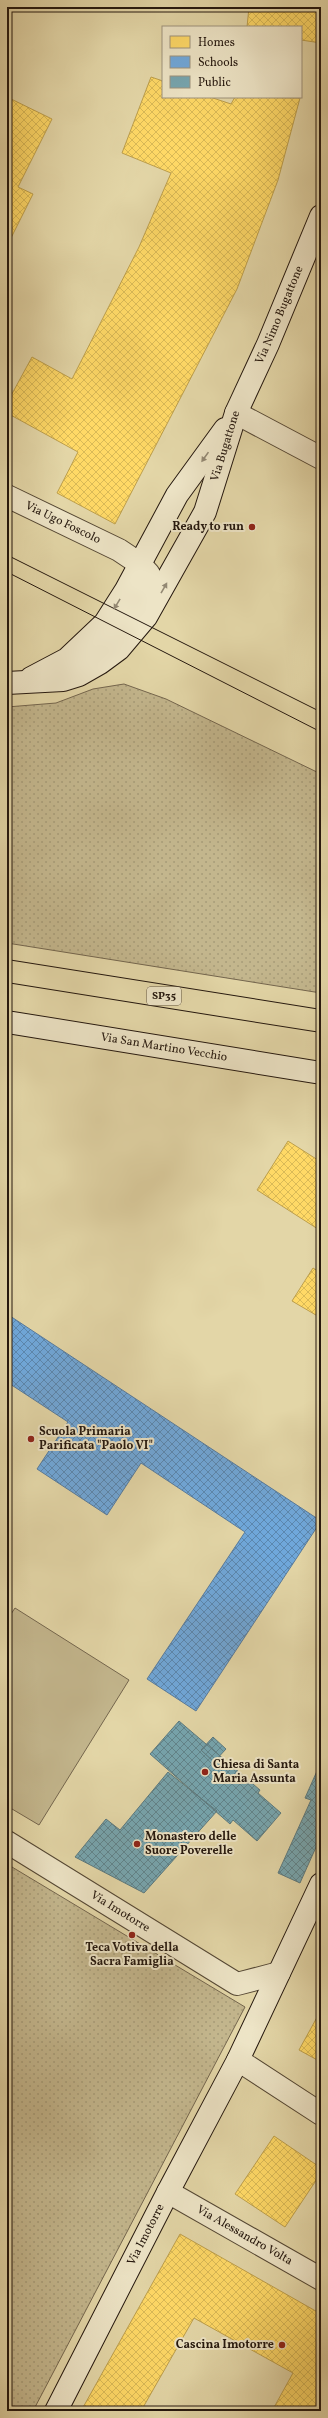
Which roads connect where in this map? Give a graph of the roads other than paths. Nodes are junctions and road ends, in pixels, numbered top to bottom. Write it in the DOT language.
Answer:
graph roads {
  1 [pos="321,216"];
  2 [pos="236,413"];
  3 [pos="321,458"];
  4 [pos="7,496"];
  5 [pos="151,544"];
  6 [pos="118,550"];
  7 [pos="140,564"];
  8 [pos="63,680"];
  9 [pos="16,682"];
  10 [pos="7,971"];
  11 [pos="321,1021"];
  12 [pos="7,1022"];
  13 [pos="321,1074"];
  14 [pos="7,1842"];
  15 [pos="321,1884"];
  16 [pos="280,1973"];
  17 [pos="238,2060"];
  18 [pos="321,2114"];
  19 [pos="168,2192"];
  20 [pos="321,2279"];
  21 [pos="56,2411"];
  1 -- 2 [label="street, Via Nimo Bugattone"];
  2 -- 3 [label="street"];
  2 -- 5 [label="street, Via Bugattone, one-way"];
  8 -- 2 [label="street, Via Bugattone, one-way"];
  4 -- 6 [label="street, Via Ugo Foscolo"];
  5 -- 6 [label="street, Via Ugo Foscolo"];
  5 -- 7 [label="street, Via Bugattone"];
  6 -- 7 [label="street, Via Ugo Foscolo"];
  7 -- 8 [label="street, Via Ugo Foscolo"];
  7 -- 9 [label="street, Via Bugattone, one-way"];
  8 -- 9 [label="street, Via Bugattone"];
  10 -- 11 [label="highway, SP35"];
  12 -- 13 [label="street, Via San Martino Vecchio"];
  14 -- 16 [label="street, Via Imotorre"];
  15 -- 16 [label="street, Via Imotorre"];
  16 -- 17 [label="street, Via Imotorre"];
  17 -- 18 [label="street"];
  17 -- 19 [label="street, Via Imotorre"];
  19 -- 20 [label="street, Via Alessandro Volta"];
  19 -- 21 [label="street, Via Imotorre"];
}
